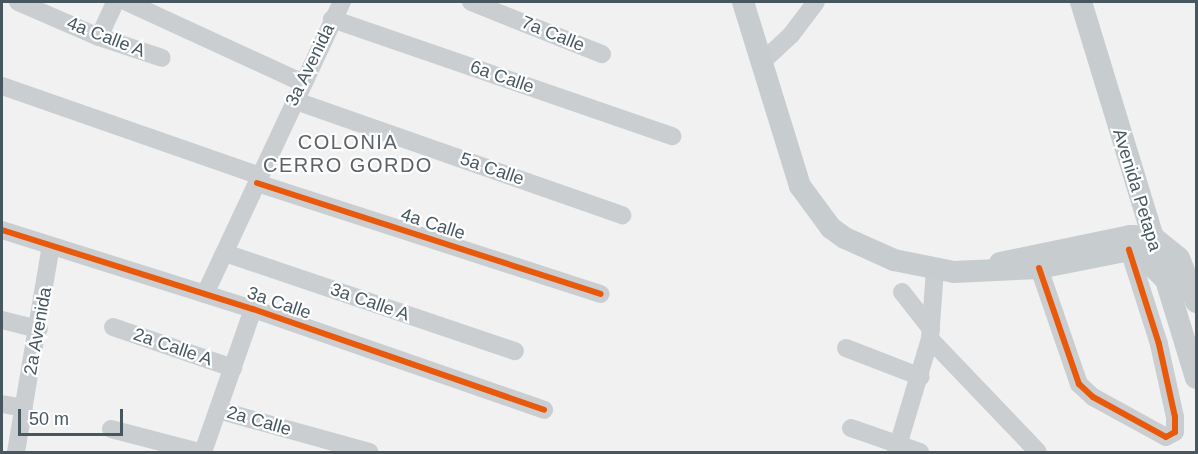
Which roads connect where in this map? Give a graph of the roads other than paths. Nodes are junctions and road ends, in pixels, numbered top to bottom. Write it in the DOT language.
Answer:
graph roads {
  1 [pos="18,2"];
  2 [pos="115,2"];
  3 [pos="127,2"];
  4 [pos="342,2"];
  5 [pos="471,2"];
  6 [pos="743,2"];
  7 [pos="816,2"];
  8 [pos="1081,2"];
  9 [pos="165,8"];
  10 [pos="332,19"];
  11 [pos="99,37"];
  12 [pos="602,54"];
  13 [pos="162,58"];
  14 [pos="762,62"];
  15 [pos="302,82"];
  16 [pos="2,86"];
  17 [pos="293,100"];
  18 [pos="672,136"];
  19 [pos="258,179"];
  20 [pos="622,215"];
  21 [pos="2,230"];
  22 [pos="51,246"];
  23 [pos="1130,250"];
  24 [pos="225,253"];
  25 [pos="1039,268"];
  26 [pos="944,270"];
  27 [pos="1164,278"];
  28 [pos="902,292"];
  29 [pos="205,294"];
  30 [pos="600,294"];
  31 [pos="1197,302"];
  32 [pos="253,309"];
  33 [pos="2,320"];
  34 [pos="113,327"];
  35 [pos="39,329"];
  36 [pos="931,334"];
  37 [pos="846,348"];
  38 [pos="515,351"];
  39 [pos="232,368"];
  40 [pos="921,377"];
  41 [pos="1197,378"];
  42 [pos="2,404"];
  43 [pos="24,408"];
  44 [pos="218,410"];
  45 [pos="544,410"];
  46 [pos="851,428"];
  47 [pos="111,429"];
  48 [pos="898,448"];
  49 [pos="16,453"];
  50 [pos="201,453"];
  51 [pos="369,453"];
  52 [pos="920,453"];
  53 [pos="1038,453"];
  1 -- 11 [label="street, 4a Calle A"];
  2 -- 11 [label="street"];
  3 -- 9 [label="street"];
  4 -- 10 [label="street, 3a Avenida"];
  5 -- 12 [label="street, 7a Calle"];
  6 -- 14 [label="main road"];
  7 -- 14 [label="street"];
  8 -- 27 [label="main road, Avenida Petapa"];
  9 -- 15 [label="street"];
  10 -- 15 [label="street, 3a Avenida"];
  10 -- 18 [label="street, 6a Calle"];
  11 -- 13 [label="street, 4a Calle A"];
  14 -- 26 [label="main road"];
  15 -- 17 [label="street, 3a Avenida"];
  16 -- 19 [label="street, 4a Calle"];
  17 -- 19 [label="street, 3a Avenida"];
  17 -- 20 [label="street, 5a Calle"];
  19 -- 24 [label="street, 3a Avenida"];
  19 -- 30 [label="street, 4a Calle"];
  21 -- 22 [label="street, 3a Calle"];
  22 -- 29 [label="street, 3a Calle"];
  22 -- 35 [label="street, 2a Avenida"];
  23 -- 25 [label="main road"];
  23 -- 25 [label="street"];
  23 -- 27 [label="main road"];
  24 -- 29 [label="street, 3a Avenida"];
  24 -- 38 [label="street, 3a Calle A"];
  25 -- 26 [label="main road"];
  26 -- 31 [label="main road, bridge"];
  26 -- 36 [label="street"];
  27 -- 41 [label="main road, Avenida Petapa"];
  28 -- 36 [label="street"];
  29 -- 32 [label="street, 3a Calle"];
  32 -- 39 [label="street"];
  32 -- 45 [label="street, 3a Calle"];
  33 -- 35 [label="street"];
  34 -- 39 [label="street, 2a Calle A"];
  35 -- 43 [label="street, 2a Avenida"];
  36 -- 40 [label="street"];
  36 -- 53 [label="street"];
  37 -- 40 [label="street"];
  39 -- 44 [label="street"];
  40 -- 48 [label="street"];
  42 -- 43 [label="street"];
  43 -- 49 [label="street, 2a Avenida"];
  44 -- 50 [label="street"];
  44 -- 51 [label="street, 2a Calle"];
  46 -- 48 [label="street"];
  47 -- 50 [label="street"];
  48 -- 52 [label="street"];
}
